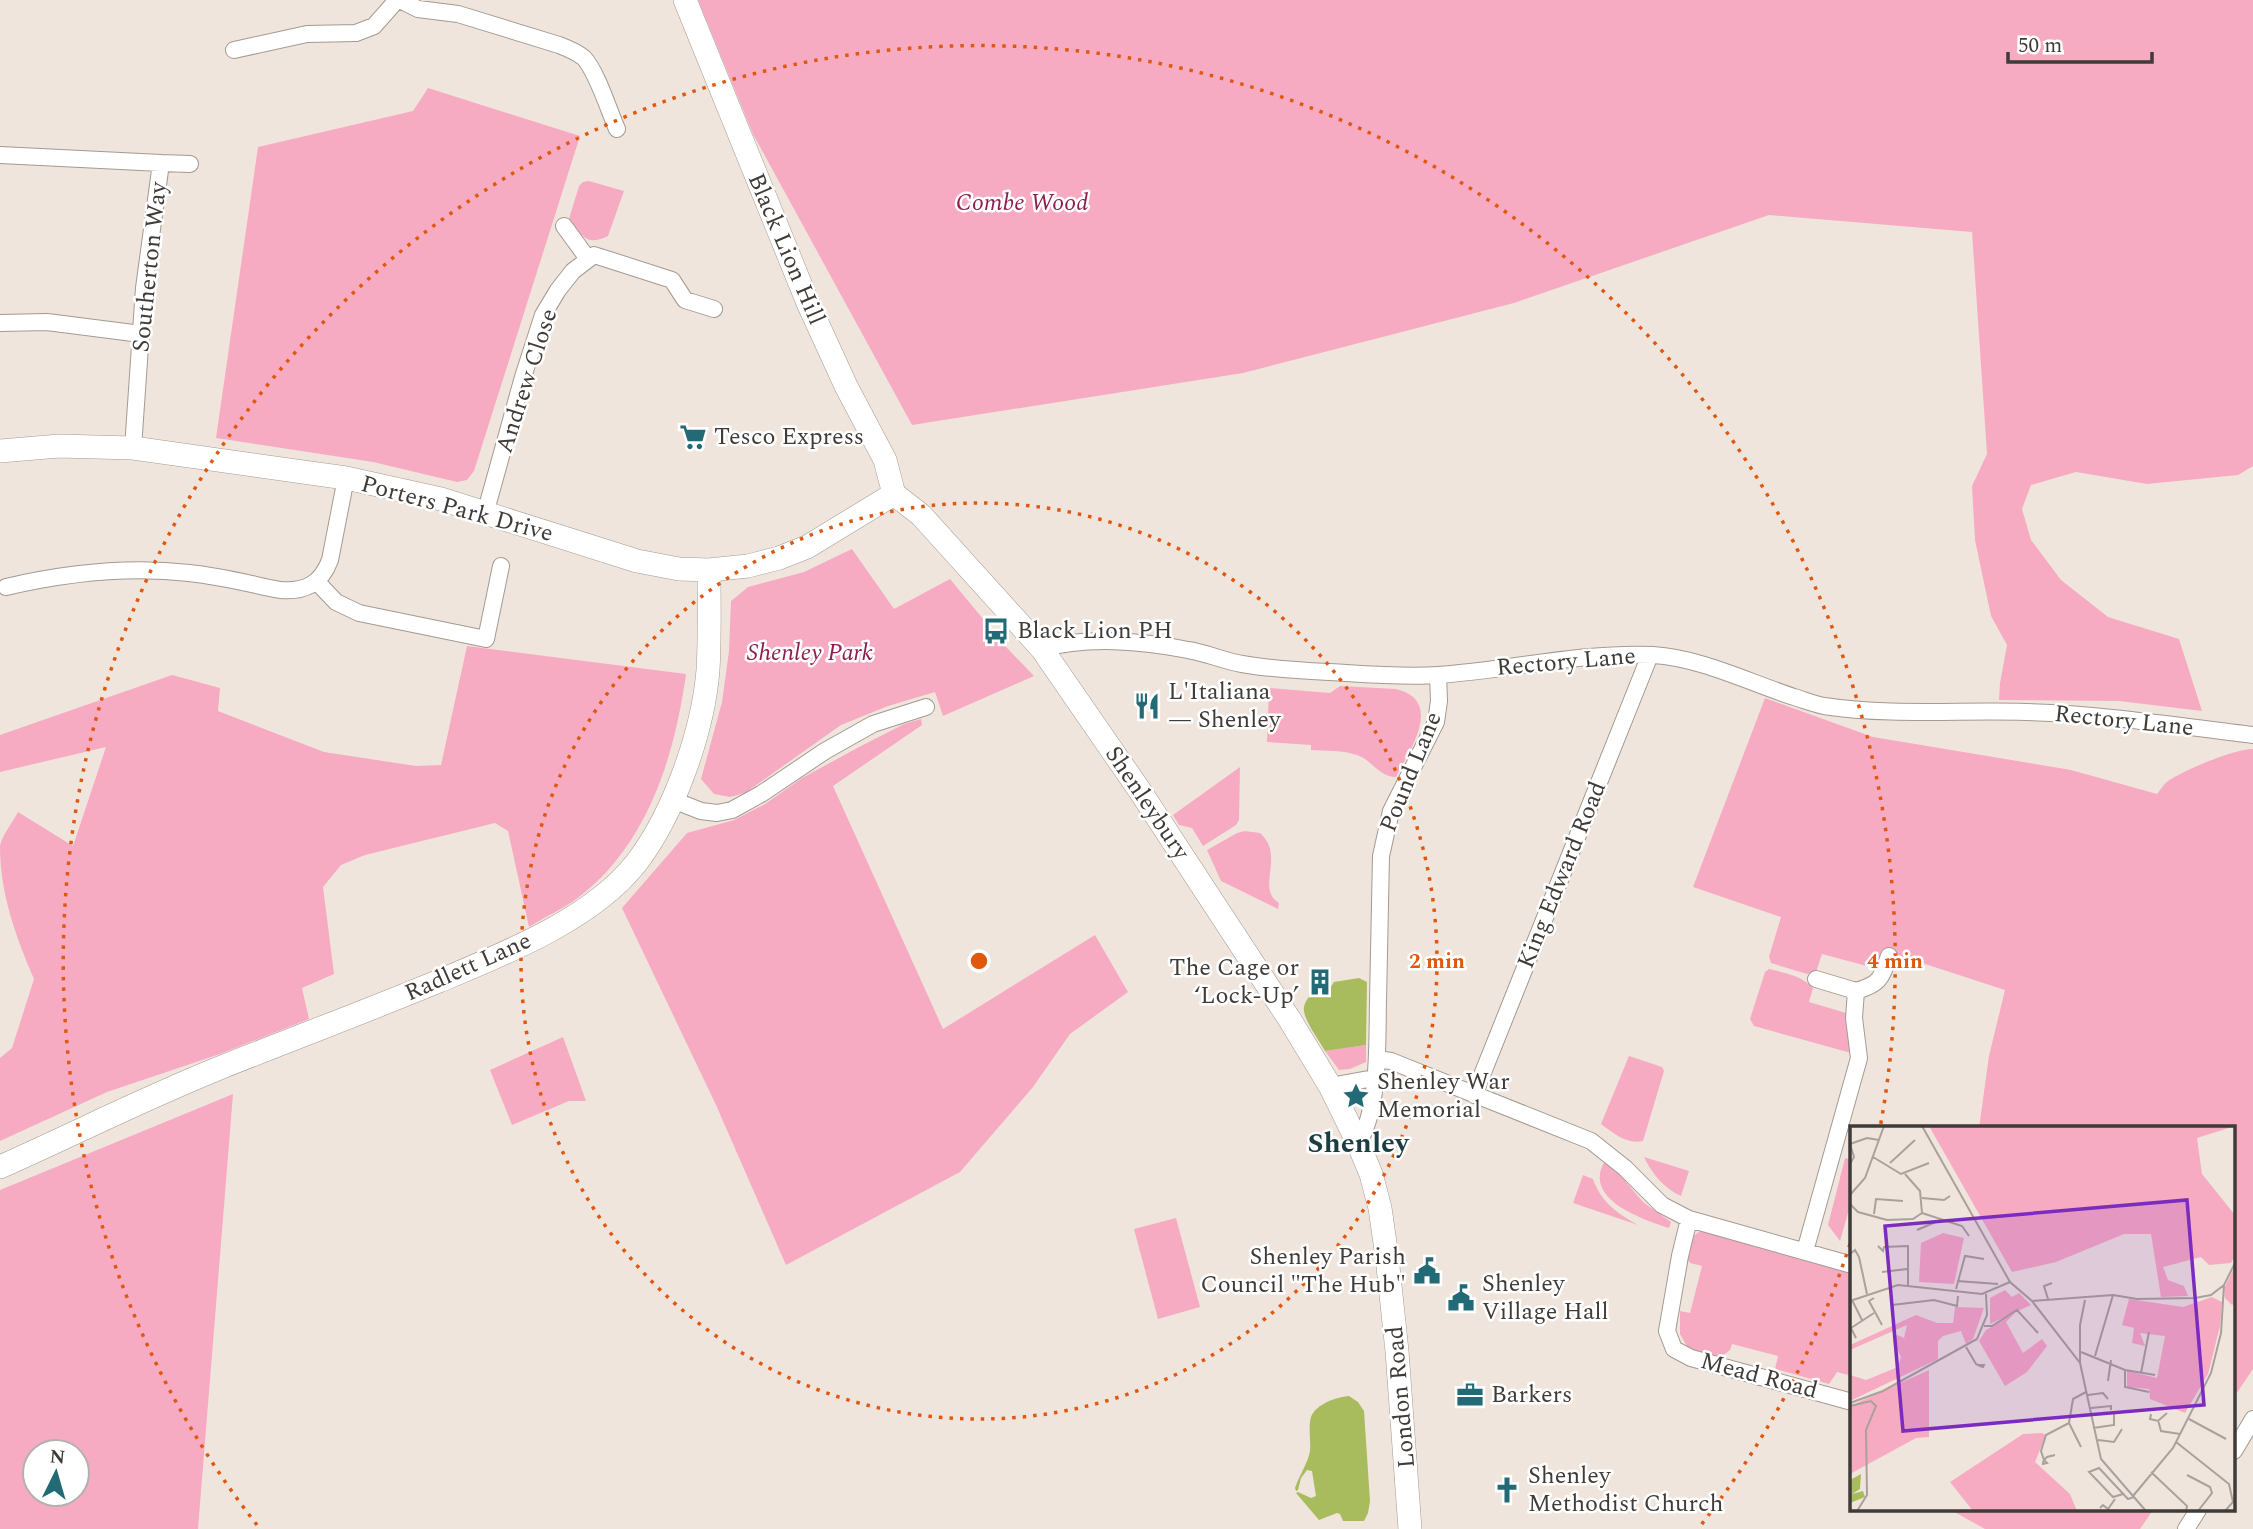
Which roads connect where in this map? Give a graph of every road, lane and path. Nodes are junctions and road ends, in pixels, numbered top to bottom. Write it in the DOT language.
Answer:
graph roads {
  1 [pos="399,0"];
  2 [pos="685,0"];
  3 [pos="234,50"];
  4 [pos="617,129"];
  5 [pos="0,155"];
  6 [pos="161,163"];
  7 [pos="190,164"];
  8 [pos="564,226"];
  9 [pos="588,259"];
  10 [pos="714,309"];
  11 [pos="0,323"];
  12 [pos="141,334"];
  13 [pos="133,448"];
  14 [pos="0,451"];
  15 [pos="345,478"];
  16 [pos="894,494"];
  17 [pos="485,514"];
  18 [pos="501,566"];
  19 [pos="709,570"];
  20 [pos="317,582"];
  21 [pos="6,587"];
  22 [pos="1042,649"];
  23 [pos="1650,655"];
  24 [pos="1438,675"];
  25 [pos="926,707"];
  26 [pos="2253,735"];
  27 [pos="673,800"];
  28 [pos="1889,956"];
  29 [pos="1816,979"];
  30 [pos="1856,991"];
  31 [pos="1377,1059"];
  32 [pos="1374,1078"];
  33 [pos="1330,1086"];
  34 [pos="1474,1095"];
  35 [pos="1358,1143"];
  36 [pos="0,1167"];
  37 [pos="1689,1219"];
  38 [pos="1805,1251"];
  39 [pos="1850,1264"];
  40 [pos="1850,1401"];
  41 [pos="2253,1419"];
  42 [pos="2236,1448"];
  43 [pos="2197,1512"];
  44 [pos="1410,1529"];
  45 [pos="2186,1529"];
  1 -- 3 [label="street"];
  1 -- 4 [label="street"];
  2 -- 16 [label="street, Black Lion Hill"];
  5 -- 6 [label="street, Southerton Way"];
  6 -- 7 [label="street"];
  6 -- 12 [label="street, Southerton Way"];
  8 -- 9 [label="street"];
  9 -- 10 [label="street"];
  9 -- 17 [label="street, Andrew Close"];
  11 -- 12 [label="street"];
  12 -- 13 [label="street, Southerton Way"];
  13 -- 14 [label="street, Porters Park Drive"];
  13 -- 15 [label="street, Porters Park Drive"];
  15 -- 17 [label="street, Porters Park Drive"];
  15 -- 20 [label="street"];
  16 -- 19 [label="street, Porters Park Drive"];
  16 -- 22 [label="street, Shenleybury"];
  17 -- 19 [label="street, Porters Park Drive"];
  18 -- 20 [label="street"];
  19 -- 27 [label="street, Radlett Lane"];
  20 -- 21 [label="street"];
  22 -- 24 [label="street, Rectory Lane"];
  22 -- 33 [label="street, Shenleybury"];
  23 -- 24 [label="street, Rectory Lane"];
  23 -- 26 [label="street, Rectory Lane"];
  23 -- 34 [label="street, King Edward Road"];
  24 -- 31 [label="street, Pound Lane"];
  25 -- 27 [label="street"];
  27 -- 36 [label="street, Radlett Lane"];
  28 -- 30 [label="street"];
  29 -- 30 [label="street"];
  30 -- 38 [label="street"];
  31 -- 32 [label="street, Pound Lane"];
  31 -- 34 [label="street"];
  32 -- 33 [label="street"];
  32 -- 35 [label="street, Pound Lane"];
  33 -- 35 [label="street, Shenleybury"];
  34 -- 37 [label="street"];
  35 -- 44 [label="street, London Road"];
  37 -- 38 [label="street"];
  37 -- 40 [label="street, Mead Road"];
  38 -- 39 [label="street"];
  41 -- 42 [label="street"];
  43 -- 45 [label="street"];
}
